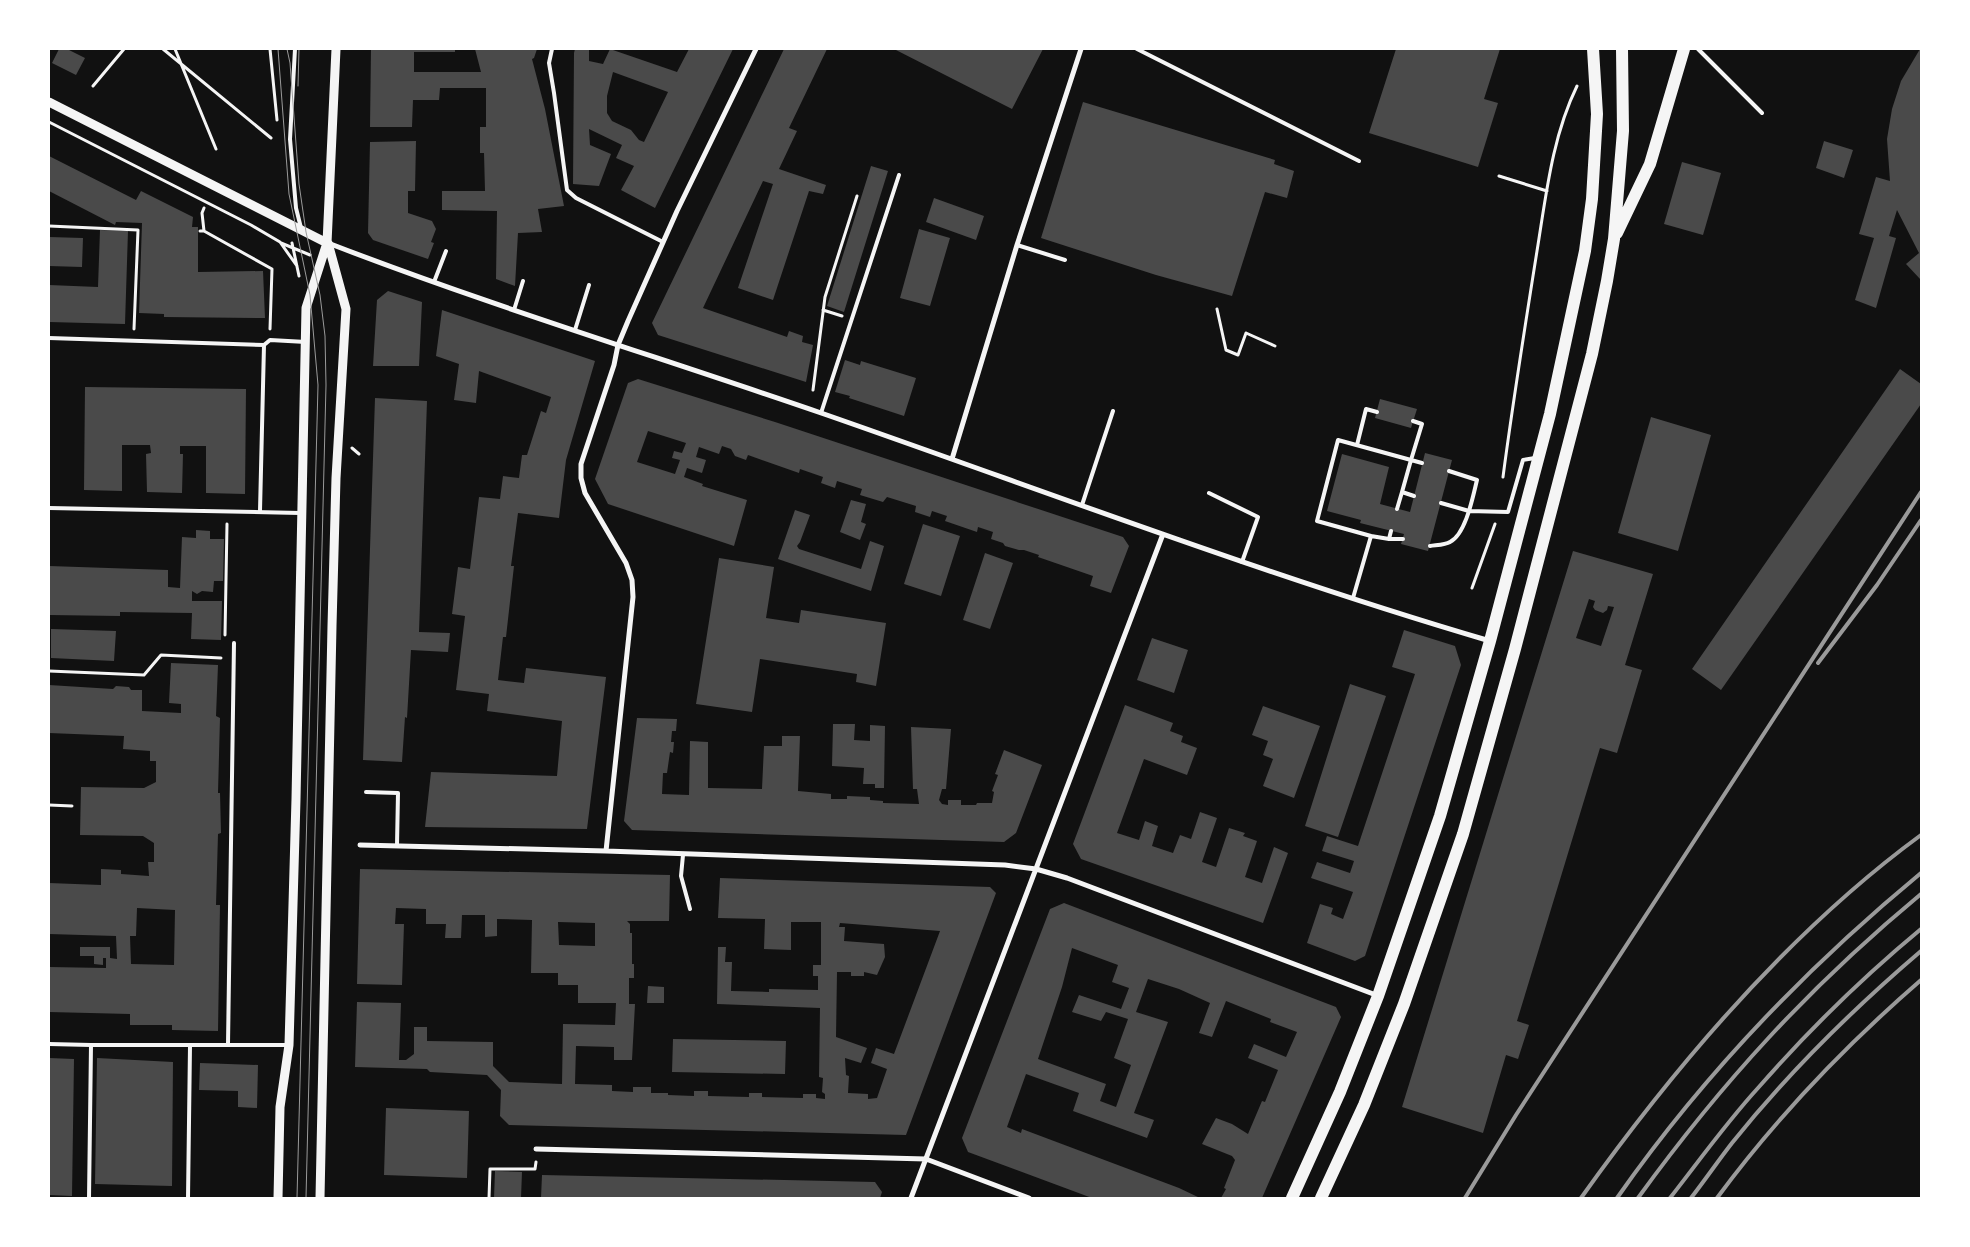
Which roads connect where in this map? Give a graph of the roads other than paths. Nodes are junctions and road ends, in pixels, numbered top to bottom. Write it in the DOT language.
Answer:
graph roads {
  1 [pos="295,49"];
  2 [pos="336,49"];
  3 [pos="552,49"];
  4 [pos="756,49"];
  5 [pos="1081,49"];
  6 [pos="1137,49"];
  7 [pos="1593,49"];
  8 [pos="1622,49"];
  9 [pos="1684,49"];
  10 [pos="1698,49"];
  11 [pos="49,102"];
  12 [pos="1762,113"];
  13 [pos="1359,161"];
  14 [pos="899,175"];
  15 [pos="301,230"];
  16 [pos="1614,239"];
  17 [pos="663,242"];
  18 [pos="327,243"];
  19 [pos="1017,245"];
  20 [pos="446,251"];
  21 [pos="1065,260"];
  22 [pos="524,281"];
  23 [pos="434,282"];
  24 [pos="589,285"];
  25 [pos="514,310"];
  26 [pos="574,330"];
  27 [pos="49,338"];
  28 [pos="306,342"];
  29 [pos="264,345"];
  30 [pos="618,345"];
  31 [pos="1114,411"];
  32 [pos="1377,412"];
  33 [pos="821,413"];
  34 [pos="1413,421"];
  35 [pos="1357,445"];
  36 [pos="1537,458"];
  37 [pos="952,459"];
  38 [pos="1411,460"];
  39 [pos="1422,463"];
  40 [pos="1449,471"];
  41 [pos="1402,492"];
  42 [pos="1209,493"];
  43 [pos="1414,496"];
  44 [pos="1441,503"];
  45 [pos="1082,505"];
  46 [pos="49,508"];
  47 [pos="1397,509"];
  48 [pos="260,511"];
  49 [pos="1468,512"];
  50 [pos="303,513"];
  51 [pos="1391,531"];
  52 [pos="1163,534"];
  53 [pos="1371,536"];
  54 [pos="1389,539"];
  55 [pos="1403,539"];
  56 [pos="1430,546"];
  57 [pos="1242,562"];
  58 [pos="1353,598"];
  59 [pos="1490,641"];
  60 [pos="234,644"];
  61 [pos="366,792"];
  62 [pos="360,844"];
  63 [pos="397,845"];
  64 [pos="606,851"];
  65 [pos="683,855"];
  66 [pos="1036,869"];
  67 [pos="690,909"];
  68 [pos="1378,996"];
  69 [pos="49,1044"];
  70 [pos="228,1044"];
  71 [pos="289,1045"];
  72 [pos="91,1046"];
  73 [pos="190,1046"];
  74 [pos="536,1149"];
  75 [pos="926,1159"];
  76 [pos="89,1198"];
  77 [pos="188,1198"];
  78 [pos="278,1198"];
  79 [pos="320,1198"];
  80 [pos="911,1198"];
  81 [pos="1029,1198"];
  82 [pos="1292,1198"];
  83 [pos="1321,1198"];
  1 -- 15 [label="lane"];
  2 -- 18 [label="street"];
  3 -- 17 [label="lane"];
  4 -- 17 [label="street"];
  5 -- 19 [label="street"];
  6 -- 13 [label="lane"];
  7 -- 36 [label="main road"];
  8 -- 16 [label="main road"];
  9 -- 16 [label="main road"];
  10 -- 12 [label="lane"];
  11 -- 15 [label="street"];
  14 -- 33 [label="lane"];
  15 -- 18 [label="street"];
  16 -- 83 [label="main road"];
  17 -- 30 [label="street"];
  18 -- 23 [label="street"];
  18 -- 28 [label="street"];
  18 -- 79 [label="street"];
  19 -- 21 [label="lane"];
  19 -- 37 [label="street"];
  20 -- 23 [label="lane"];
  22 -- 25 [label="lane"];
  23 -- 25 [label="street"];
  24 -- 26 [label="lane"];
  25 -- 26 [label="street"];
  26 -- 30 [label="street"];
  27 -- 29 [label="lane"];
  28 -- 29 [label="lane"];
  28 -- 50 [label="street"];
  29 -- 48 [label="lane"];
  30 -- 33 [label="street"];
  30 -- 64 [label="street"];
  31 -- 45 [label="lane"];
  32 -- 35 [label="lane"];
  33 -- 37 [label="street"];
  34 -- 38 [label="lane"];
  35 -- 38 [label="lane"];
  35 -- 53 [label="lane"];
  36 -- 49 [label="lane"];
  36 -- 59 [label="main road"];
  37 -- 45 [label="street"];
  38 -- 39 [label="lane"];
  38 -- 41 [label="lane"];
  40 -- 49 [label="lane"];
  41 -- 43 [label="lane"];
  41 -- 47 [label="lane"];
  42 -- 57 [label="lane"];
  44 -- 49 [label="lane"];
  45 -- 52 [label="street"];
  46 -- 48 [label="lane"];
  48 -- 50 [label="lane"];
  49 -- 56 [label="lane"];
  50 -- 71 [label="street"];
  51 -- 54 [label="lane"];
  52 -- 57 [label="street"];
  52 -- 66 [label="street"];
  53 -- 54 [label="lane"];
  53 -- 58 [label="lane"];
  54 -- 55 [label="lane"];
  57 -- 58 [label="street"];
  58 -- 59 [label="street"];
  59 -- 68 [label="main road"];
  60 -- 70 [label="lane"];
  61 -- 63 [label="lane"];
  62 -- 63 [label="street"];
  63 -- 64 [label="street"];
  64 -- 65 [label="street"];
  65 -- 66 [label="street"];
  65 -- 67 [label="lane"];
  66 -- 68 [label="street"];
  66 -- 75 [label="street"];
  68 -- 82 [label="main road"];
  69 -- 72 [label="lane"];
  70 -- 71 [label="lane"];
  70 -- 73 [label="lane"];
  71 -- 78 [label="street"];
  72 -- 73 [label="lane"];
  72 -- 76 [label="lane"];
  73 -- 77 [label="lane"];
  74 -- 75 [label="street"];
  75 -- 80 [label="street"];
  75 -- 81 [label="street"];
}
